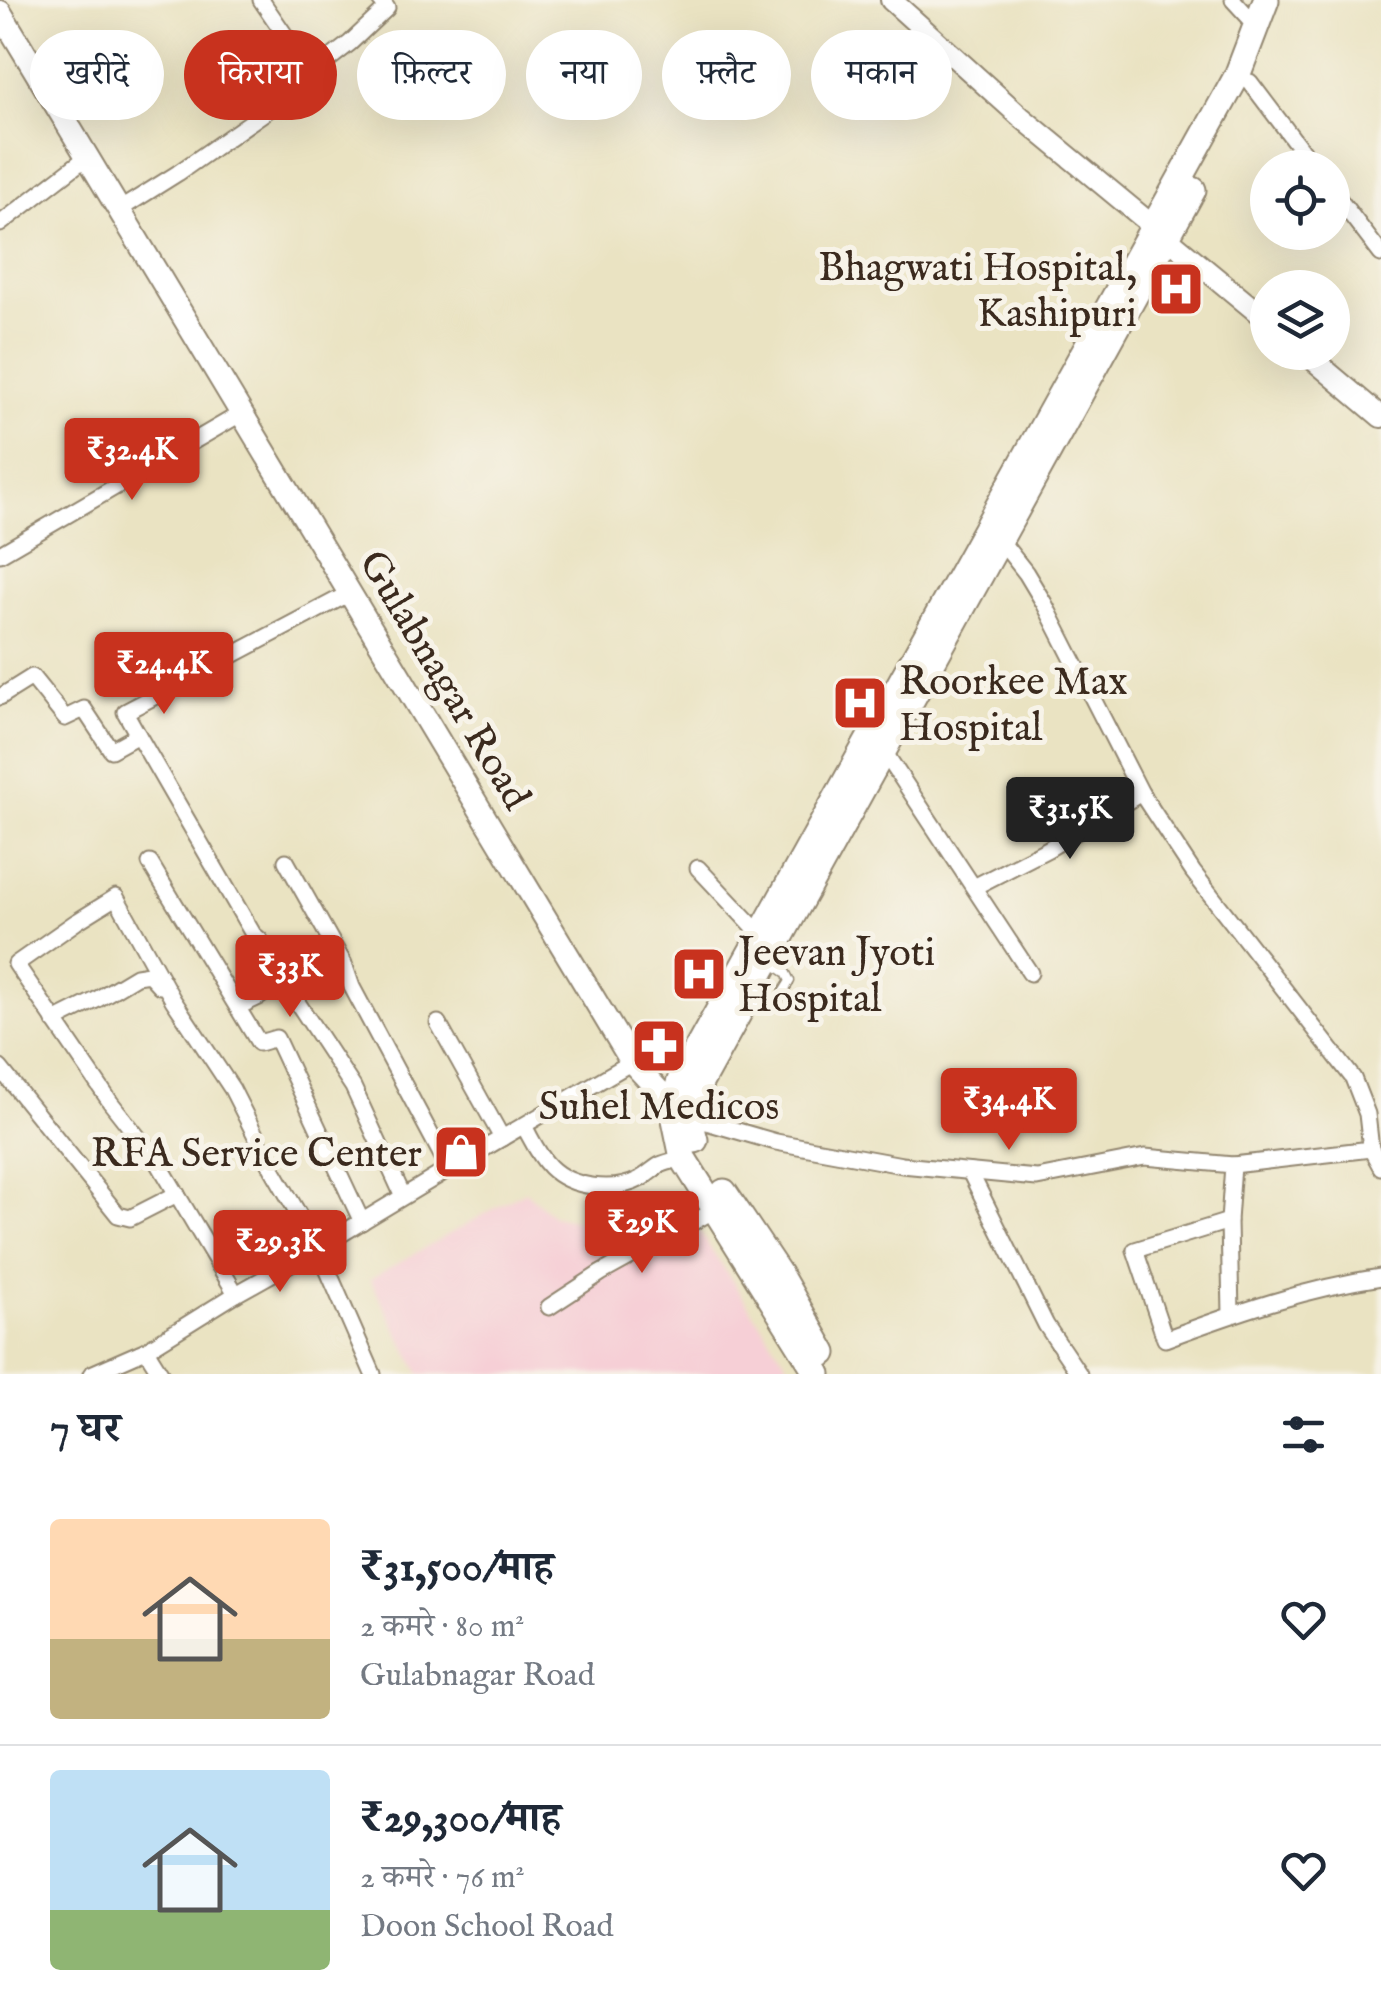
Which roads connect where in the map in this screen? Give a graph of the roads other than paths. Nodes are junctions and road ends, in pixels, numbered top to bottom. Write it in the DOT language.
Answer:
graph roads {
  1 [pos="17,0"];
  2 [pos="261,0"];
  3 [pos="380,0"];
  4 [pos="891,0"];
  5 [pos="1234,0"];
  6 [pos="1266,0"];
  7 [pos="1283,0"];
  8 [pos="0,11"];
  9 [pos="1257,26"];
  10 [pos="282,30"];
  11 [pos="337,52"];
  12 [pos="1250,82"];
  13 [pos="254,120"];
  14 [pos="1301,150"];
  15 [pos="87,156"];
  16 [pos="119,210"];
  17 [pos="1350,214"];
  18 [pos="0,224"];
  19 [pos="1161,232"];
  20 [pos="1381,254"];
  21 [pos="1250,307"];
  22 [pos="1325,370"];
  23 [pos="242,413"];
  24 [pos="1381,417"];
  25 [pos="1000,540"];
  26 [pos="0,554"];
  27 [pos="350,593"];
  28 [pos="0,697"];
  29 [pos="138,735"];
  30 [pos="883,750"];
  31 [pos="1141,794"];
  32 [pos="286,861"];
  33 [pos="150,863"];
  34 [pos="698,868"];
  35 [pos="974,887"];
  36 [pos="760,934"];
  37 [pos="1030,973"];
  38 [pos="282,979"];
  39 [pos="173,1000"];
  40 [pos="238,1008"];
  41 [pos="54,1021"];
  42 [pos="438,1023"];
  43 [pos="632,1062"];
  44 [pos="0,1068"];
  45 [pos="680,1111"];
  46 [pos="1374,1111"];
  47 [pos="524,1126"];
  48 [pos="502,1138"];
  49 [pos="1372,1149"];
  50 [pos="683,1158"];
  51 [pos="1234,1165"];
  52 [pos="1381,1167"];
  53 [pos="449,1168"];
  54 [pos="970,1172"];
  55 [pos="177,1194"];
  56 [pos="403,1196"];
  57 [pos="716,1210"];
  58 [pos="1229,1221"];
  59 [pos="362,1222"];
  60 [pos="318,1248"];
  61 [pos="1381,1277"];
  62 [pos="236,1294"];
  63 [pos="550,1307"];
  64 [pos="1231,1314"];
  65 [pos="146,1350"];
  66 [pos="90,1374"];
  67 [pos="162,1374"];
  68 [pos="373,1374"];
  69 [pos="818,1374"];
  70 [pos="835,1374"];
  71 [pos="1079,1374"];
  1 -- 8 [label="street"];
  2 -- 10 [label="street"];
  3 -- 11 [label="street"];
  4 -- 19 [label="street"];
  5 -- 9 [label="street"];
  6 -- 9 [label="main road"];
  7 -- 12 [label="main road"];
  8 -- 15 [label="main road, Gulabnagar Road"];
  9 -- 19 [label="main road"];
  12 -- 14 [label="street"];
  12 -- 19 [label="main road"];
  13 -- 16 [label="street"];
  15 -- 16 [label="main road, Gulabnagar Road"];
  15 -- 18 [label="street"];
  16 -- 23 [label="main road, Gulabnagar Road"];
  17 -- 20 [label="street"];
  19 -- 21 [label="street"];
  19 -- 25 [label="main road"];
  19 -- 36 [label="main road"];
  22 -- 24 [label="street"];
  23 -- 26 [label="street"];
  23 -- 27 [label="main road, Gulabnagar Road"];
  25 -- 30 [label="main road"];
  25 -- 31 [label="street"];
  27 -- 29 [label="street"];
  27 -- 43 [label="main road, Gulabnagar Road"];
  28 -- 29 [label="street"];
  29 -- 38 [label="street"];
  30 -- 35 [label="street"];
  30 -- 45 [label="main road"];
  31 -- 35 [label="street"];
  31 -- 46 [label="street"];
  32 -- 53 [label="street"];
  33 -- 40 [label="street"];
  34 -- 36 [label="street"];
  35 -- 37 [label="street"];
  36 -- 45 [label="main road"];
  38 -- 40 [label="street"];
  38 -- 56 [label="street"];
  39 -- 41 [label="street"];
  39 -- 41 [label="street"];
  39 -- 60 [label="street"];
  40 -- 59 [label="street"];
  41 -- 55 [label="street"];
  42 -- 48 [label="street"];
  43 -- 45 [label="main road, Gulabnagar Road"];
  43 -- 47 [label="street"];
  44 -- 55 [label="street"];
  45 -- 50 [label="main road"];
  45 -- 54 [label="street"];
  45 -- 70 [label="main road, Gulabnagar Road"];
  46 -- 49 [label="street"];
  47 -- 48 [label="street"];
  47 -- 50 [label="street"];
  48 -- 53 [label="street"];
  49 -- 51 [label="street"];
  49 -- 52 [label="street"];
  50 -- 57 [label="main road"];
  51 -- 54 [label="street"];
  51 -- 58 [label="street"];
  53 -- 56 [label="street"];
  54 -- 71 [label="street"];
  55 -- 62 [label="street"];
  56 -- 59 [label="street"];
  57 -- 63 [label="street"];
  57 -- 69 [label="main road"];
  58 -- 64 [label="street"];
  58 -- 64 [label="street"];
  59 -- 60 [label="street"];
  60 -- 62 [label="street"];
  60 -- 68 [label="street"];
  61 -- 64 [label="street"];
  62 -- 65 [label="street"];
  65 -- 66 [label="street"];
  65 -- 67 [label="street"];
}
